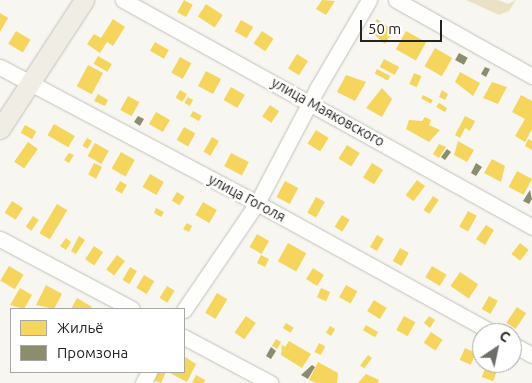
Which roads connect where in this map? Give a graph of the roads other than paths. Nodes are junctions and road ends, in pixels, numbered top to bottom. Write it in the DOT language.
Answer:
graph roads {
  1 [pos="84,0"];
  2 [pos="123,0"];
  3 [pos="369,0"];
  4 [pos="396,0"];
  5 [pos="0,67"];
  6 [pos="532,76"];
  7 [pos="30,84"];
  8 [pos="312,103"];
  9 [pos="0,130"];
  10 [pos="257,203"];
  11 [pos="532,227"];
  12 [pos="0,239"];
  13 [pos="130,308"];
  14 [pos="185,309"];
  15 [pos="475,323"];
  16 [pos="185,338"];
  17 [pos="270,383"];
  1 -- 7 [label="main road"];
  2 -- 8 [label="street, улица Маяковского"];
  3 -- 8 [label="street"];
  4 -- 6 [label="street"];
  5 -- 7 [label="street, улица Гоголя"];
  7 -- 9 [label="main road"];
  7 -- 10 [label="street, улица Гоголя"];
  8 -- 10 [label="street"];
  8 -- 11 [label="street, улица Маяковского"];
  10 -- 14 [label="street"];
  10 -- 15 [label="street, улица Гоголя"];
  12 -- 13 [label="street"];
  16 -- 17 [label="street"];
}
